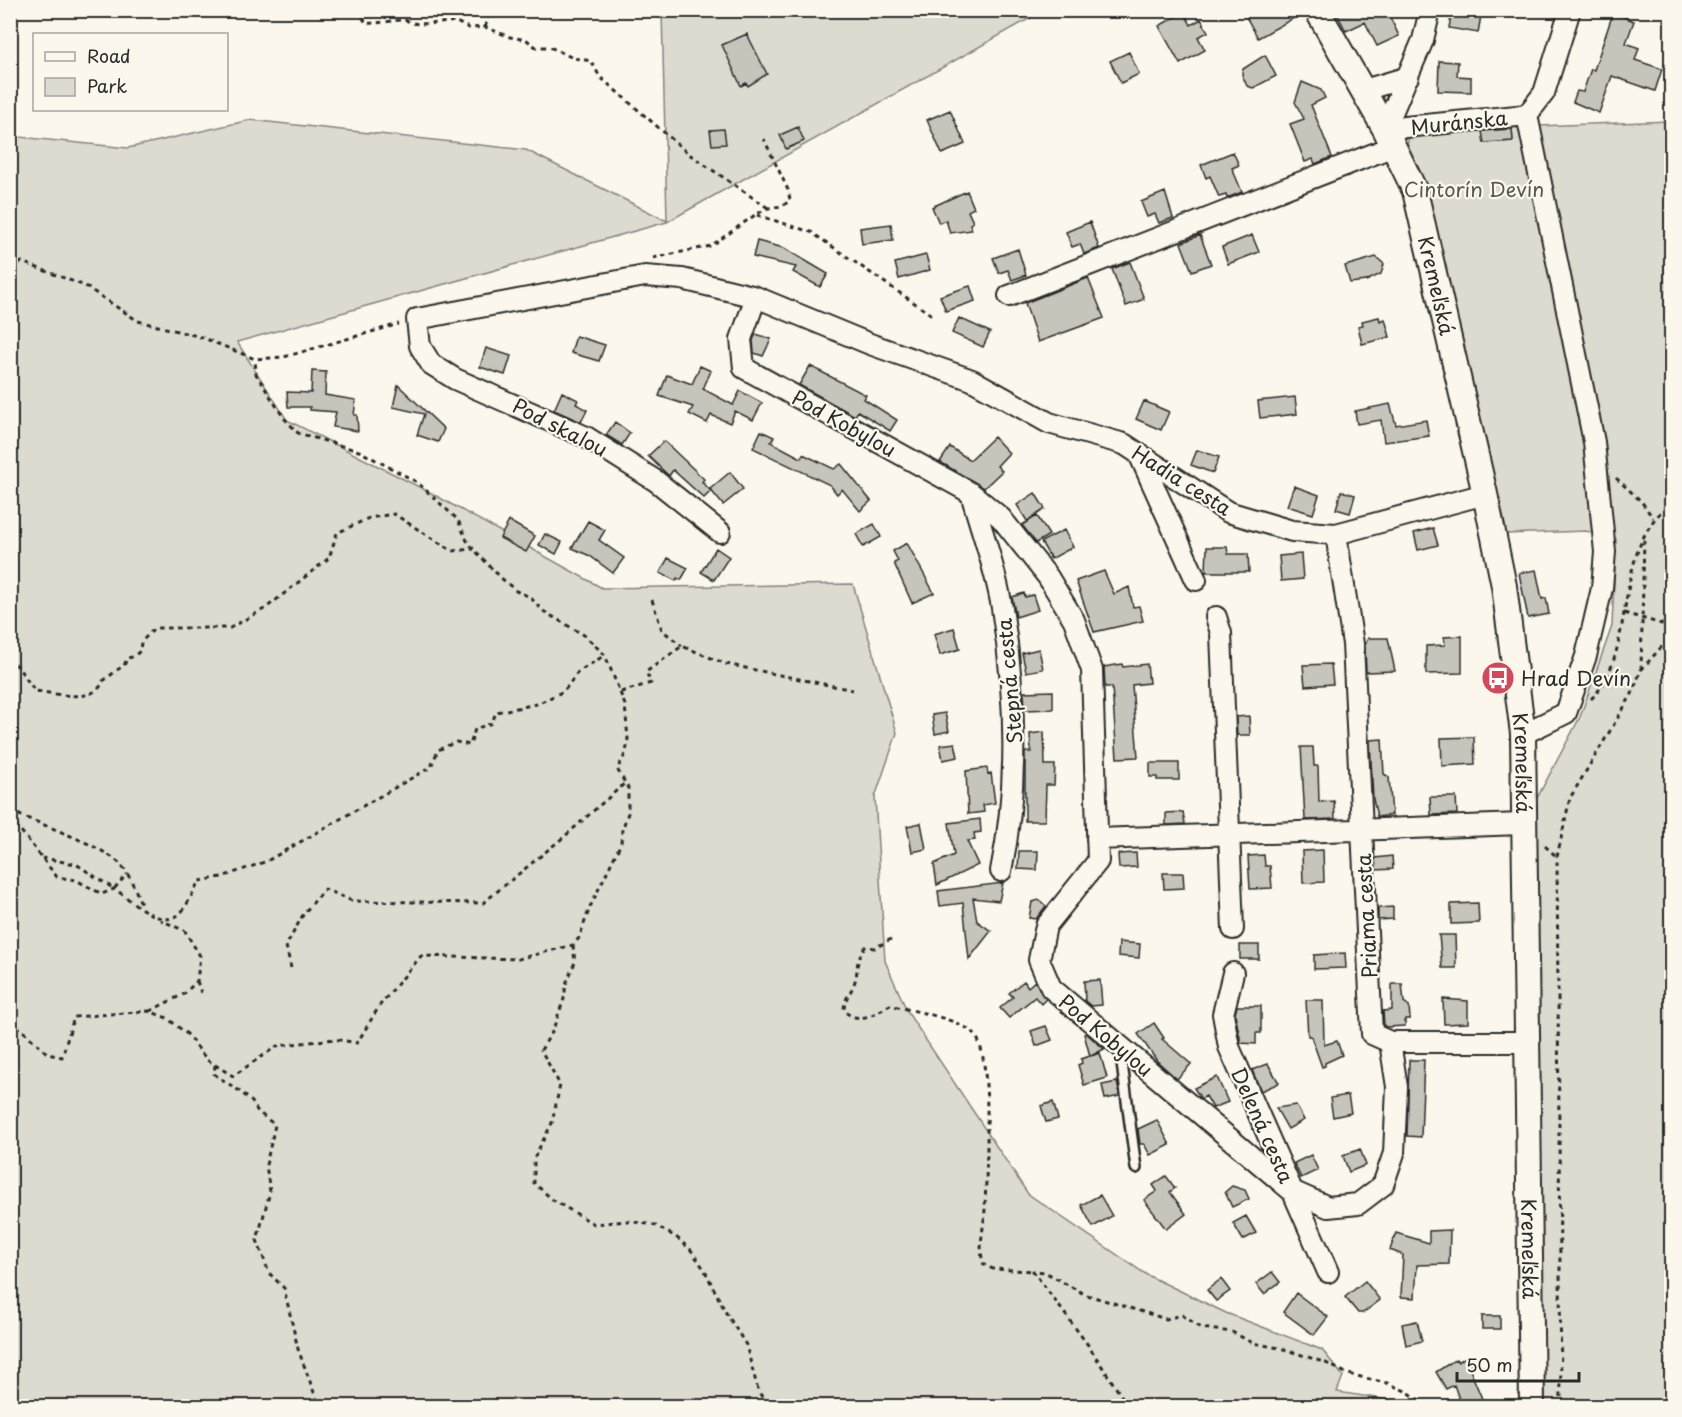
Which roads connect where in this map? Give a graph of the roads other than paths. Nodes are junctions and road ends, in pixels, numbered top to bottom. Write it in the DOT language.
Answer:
graph roads {
  1 [pos="1317,10"];
  2 [pos="1430,10"];
  3 [pos="1570,10"];
  4 [pos="1408,76"];
  5 [pos="1364,90"];
  6 [pos="1527,115"];
  7 [pos="1390,137"];
  8 [pos="1009,296"];
  9 [pos="756,297"];
  10 [pos="1139,454"];
  11 [pos="971,493"];
  12 [pos="1485,494"];
  13 [pos="720,532"];
  14 [pos="1336,534"];
  15 [pos="1196,580"];
  16 [pos="1216,617"];
  17 [pos="1523,734"];
  18 [pos="1522,824"];
  19 [pos="1361,830"];
  20 [pos="1229,835"];
  21 [pos="1097,839"];
  22 [pos="1001,871"];
  23 [pos="1233,929"];
  24 [pos="1233,974"];
  25 [pos="1390,1042"];
  26 [pos="1528,1042"];
  27 [pos="1120,1046"];
  28 [pos="1136,1168"];
  29 [pos="1292,1191"];
  30 [pos="1328,1272"];
  31 [pos="1532,1407"];
  1 -- 5 [label="street, Kremeľská"];
  2 -- 4 [label="street"];
  3 -- 6 [label="street, Muránska"];
  4 -- 5 [label="street"];
  4 -- 7 [label="street"];
  5 -- 7 [label="street, Kremeľská"];
  6 -- 7 [label="street, Muránska"];
  6 -- 17 [label="street"];
  7 -- 8 [label="street, Muránska"];
  7 -- 12 [label="street, Kremeľská"];
  9 -- 10 [label="street, Hadia cesta"];
  9 -- 11 [label="street, Pod Kobylou"];
  9 -- 13 [label="street, Pod skalou"];
  10 -- 14 [label="street, Hadia cesta"];
  10 -- 15 [label="street"];
  11 -- 21 [label="street, Pod Kobylou"];
  11 -- 22 [label="street, Stepná cesta"];
  12 -- 14 [label="street, Hadia cesta"];
  12 -- 17 [label="street, Kremeľská"];
  14 -- 19 [label="street, Priama cesta"];
  16 -- 20 [label="street"];
  17 -- 18 [label="street, Kremeľská"];
  18 -- 19 [label="street"];
  18 -- 26 [label="street, Kremeľská"];
  19 -- 20 [label="street"];
  19 -- 25 [label="street, Priama cesta"];
  20 -- 21 [label="street"];
  20 -- 23 [label="street"];
  21 -- 27 [label="street, Pod Kobylou"];
  24 -- 29 [label="street, Delená cesta"];
  25 -- 26 [label="street"];
  25 -- 29 [label="street"];
  26 -- 31 [label="street, Kremeľská"];
  27 -- 28 [label="lane"];
  27 -- 29 [label="street, Pod Kobylou"];
  29 -- 30 [label="street, Delená cesta"];
}
